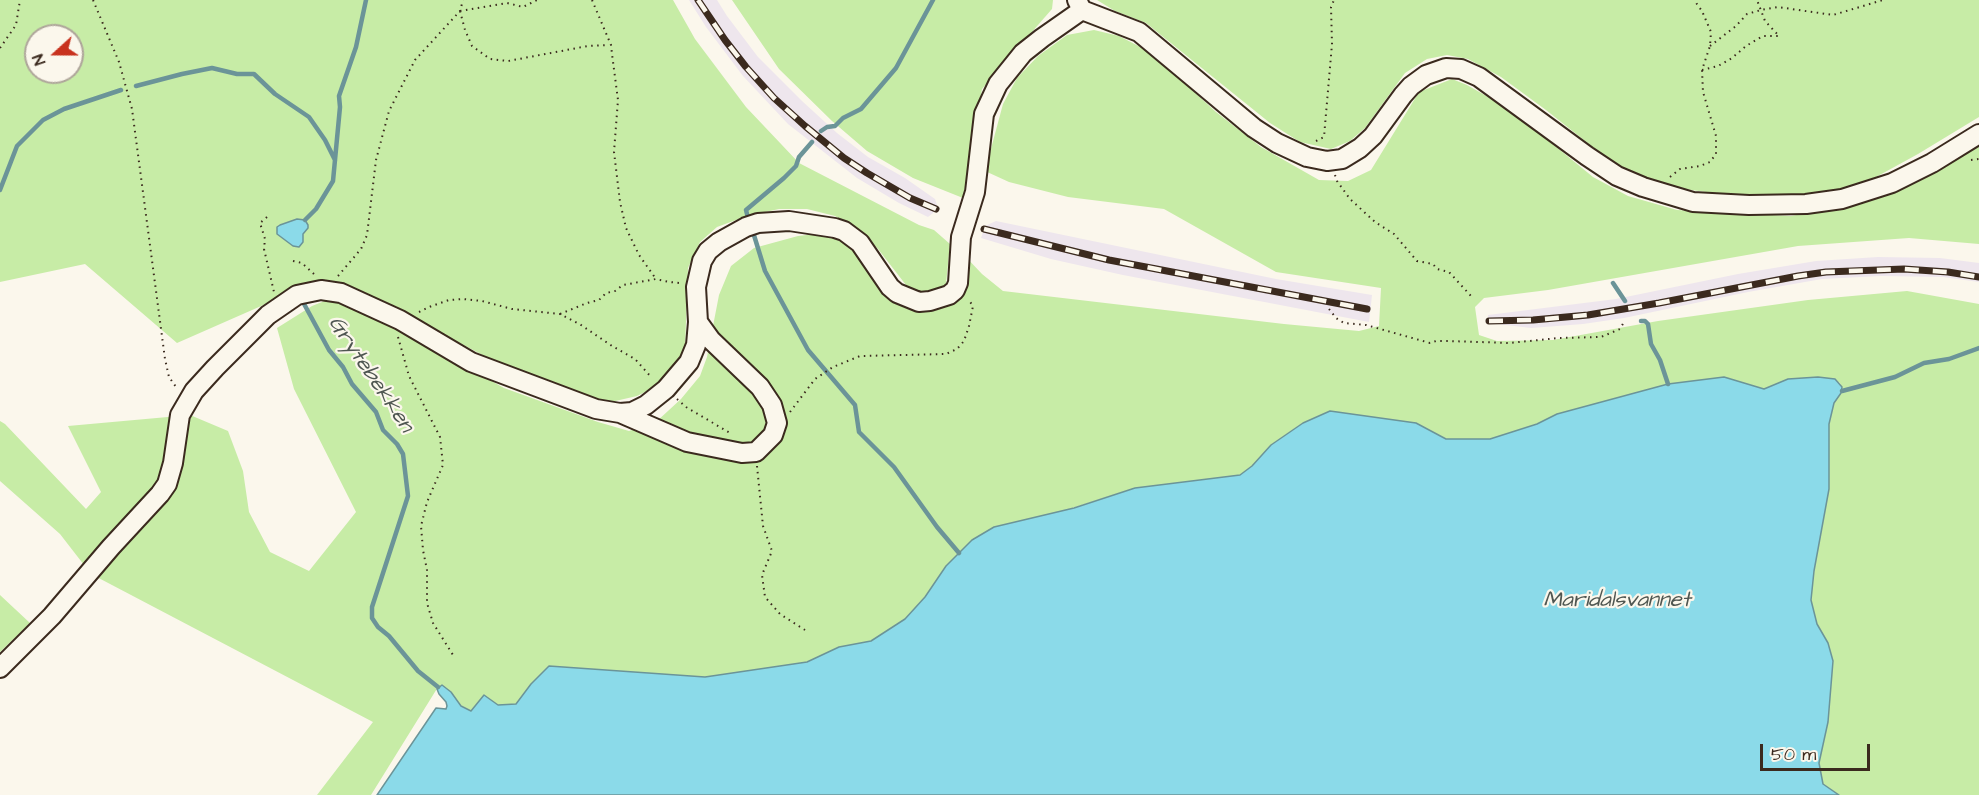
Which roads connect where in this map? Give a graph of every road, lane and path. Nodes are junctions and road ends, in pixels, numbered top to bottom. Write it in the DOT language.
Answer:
graph roads {
  1 [pos="20,0"];
  2 [pos="93,0"];
  3 [pos="463,0"];
  4 [pos="537,0"];
  5 [pos="592,0"];
  6 [pos="1334,0"];
  7 [pos="1694,0"];
  8 [pos="1757,0"];
  9 [pos="1883,0"];
  10 [pos="1079,5"];
  11 [pos="1761,10"];
  12 [pos="459,11"];
  13 [pos="611,45"];
  14 [pos="1710,46"];
  15 [pos="0,48"];
  16 [pos="1702,70"];
  17 [pos="1979,134"];
  18 [pos="1307,158"];
  19 [pos="1331,161"];
  20 [pos="1664,194"];
  21 [pos="267,217"];
  22 [pos="293,261"];
  23 [pos="337,278"];
  24 [pos="656,279"];
  25 [pos="958,284"];
  26 [pos="696,287"];
  27 [pos="312,290"];
  28 [pos="1471,296"];
  29 [pos="281,305"];
  30 [pos="1329,309"];
  31 [pos="560,314"];
  32 [pos="400,320"];
  33 [pos="1625,320"];
  34 [pos="698,322"];
  35 [pos="666,389"];
  36 [pos="187,402"];
  37 [pos="621,413"];
  38 [pos="777,423"];
  39 [pos="736,437"];
  40 [pos="756,452"];
  41 [pos="805,630"];
  42 [pos="453,655"];
  43 [pos="0,668"];
  1 -- 15 [label="path"];
  2 -- 36 [label="path"];
  3 -- 12 [label="path"];
  4 -- 12 [label="path"];
  5 -- 13 [label="path"];
  6 -- 18 [label="path"];
  7 -- 14 [label="path"];
  8 -- 11 [label="path"];
  9 -- 11 [label="path"];
  10 -- 18 [label="lane"];
  10 -- 25 [label="lane"];
  11 -- 14 [label="path"];
  11 -- 16 [label="path"];
  12 -- 13 [label="path"];
  12 -- 23 [label="path"];
  13 -- 24 [label="path"];
  14 -- 16 [label="path"];
  16 -- 20 [label="path"];
  17 -- 20 [label="lane"];
  18 -- 19 [label="lane"];
  19 -- 20 [label="lane"];
  19 -- 28 [label="path"];
  21 -- 29 [label="path"];
  22 -- 27 [label="path"];
  24 -- 26 [label="path"];
  24 -- 31 [label="path"];
  25 -- 26 [label="lane"];
  25 -- 38 [label="path"];
  26 -- 34 [label="lane"];
  27 -- 29 [label="lane"];
  27 -- 32 [label="lane"];
  29 -- 36 [label="lane"];
  30 -- 33 [label="path"];
  31 -- 32 [label="path"];
  31 -- 35 [label="path"];
  32 -- 37 [label="lane"];
  32 -- 42 [label="path"];
  34 -- 35 [label="lane"];
  34 -- 38 [label="lane"];
  35 -- 37 [label="lane"];
  35 -- 39 [label="path"];
  36 -- 43 [label="lane"];
  37 -- 40 [label="lane"];
  38 -- 40 [label="lane"];
  40 -- 41 [label="path"];
}
